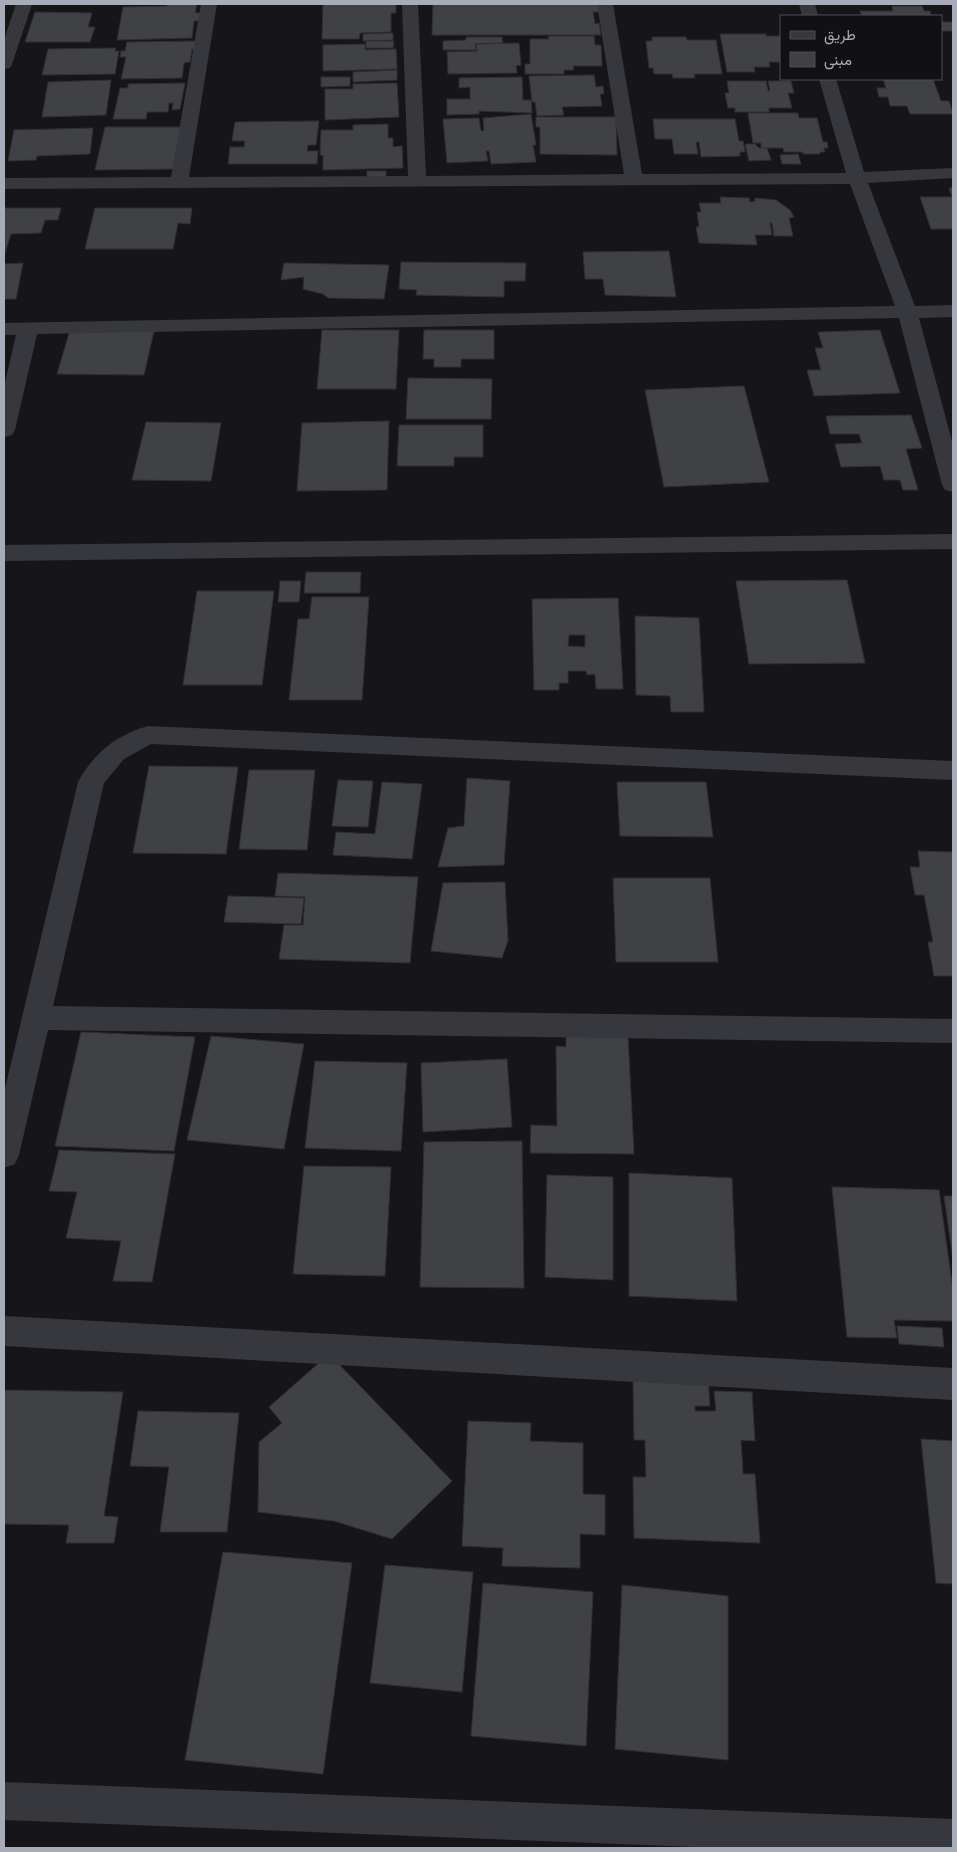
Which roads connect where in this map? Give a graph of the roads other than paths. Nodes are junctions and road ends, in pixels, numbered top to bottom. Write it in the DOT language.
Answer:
graph roads {
  1 [pos="24,4"];
  2 [pos="209,4"];
  3 [pos="410,4"];
  4 [pos="605,4"];
  5 [pos="4,64"];
  6 [pos="828,80"];
  7 [pos="953,173"];
  8 [pos="857,178"];
  9 [pos="634,179"];
  10 [pos="417,181"];
  11 [pos="179,183"];
  12 [pos="4,184"];
  13 [pos="906,311"];
  14 [pos="953,311"];
  15 [pos="28,328"];
  16 [pos="4,329"];
  17 [pos="4,430"];
  18 [pos="953,485"];
  19 [pos="953,541"];
  20 [pos="4,553"];
  21 [pos="953,771"];
  22 [pos="36,1018"];
  23 [pos="953,1031"];
  24 [pos="4,1155"];
  25 [pos="4,1331"];
  26 [pos="953,1384"];
  27 [pos="4,1801"];
  28 [pos="953,1838"];
  1 -- 5 [label="street"];
  2 -- 11 [label="street"];
  3 -- 10 [label="street"];
  4 -- 9 [label="street"];
  6 -- 8 [label="street"];
  7 -- 8 [label="street"];
  8 -- 9 [label="street"];
  8 -- 13 [label="street"];
  9 -- 10 [label="street"];
  10 -- 11 [label="street"];
  11 -- 12 [label="street"];
  13 -- 14 [label="street"];
  13 -- 15 [label="street"];
  13 -- 18 [label="street"];
  15 -- 16 [label="street"];
  15 -- 17 [label="street"];
  19 -- 20 [label="street"];
  21 -- 22 [label="street"];
  22 -- 23 [label="street"];
  22 -- 24 [label="street"];
  25 -- 26 [label="street"];
  27 -- 28 [label="street"];
}
